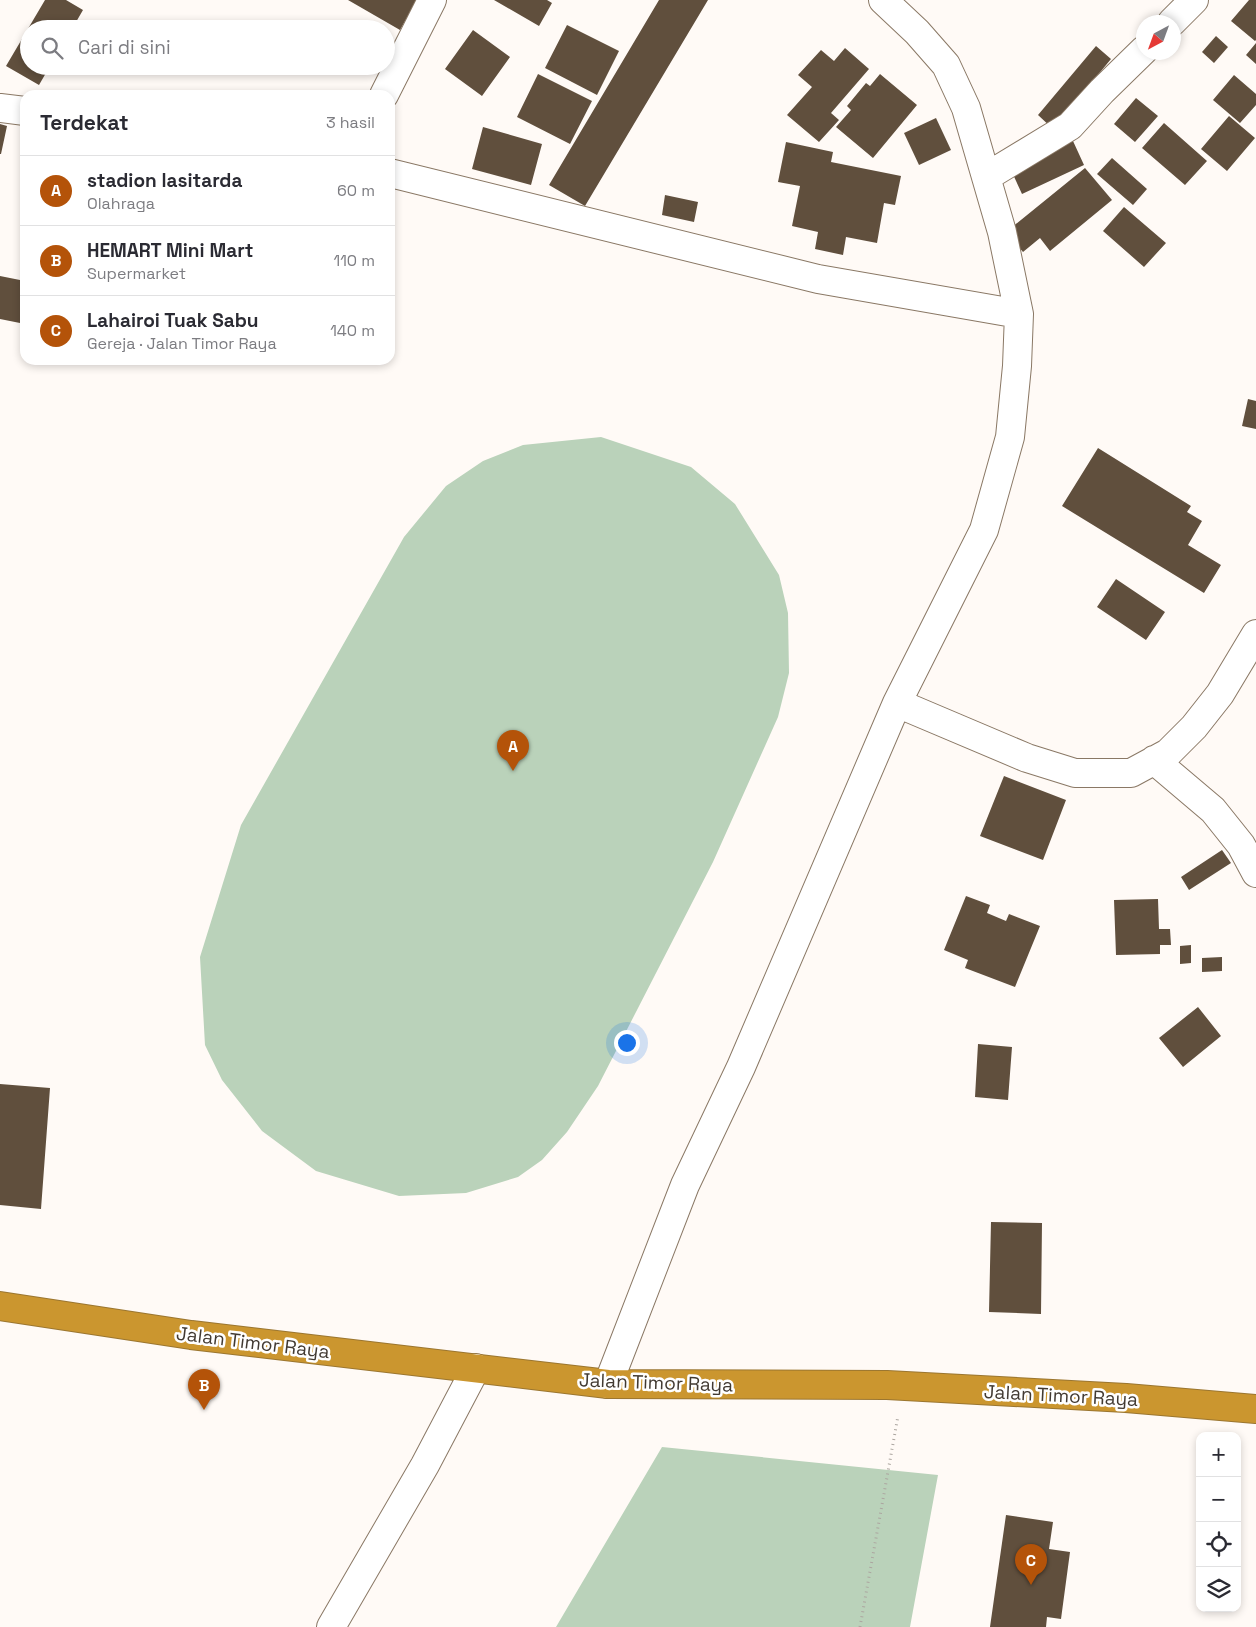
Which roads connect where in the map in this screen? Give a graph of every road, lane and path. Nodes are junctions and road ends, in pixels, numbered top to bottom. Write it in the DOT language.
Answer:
graph roads {
  1 [pos="432,0"];
  2 [pos="883,0"];
  3 [pos="1194,0"];
  4 [pos="1179,15"];
  5 [pos="1136,58"];
  6 [pos="395,73"];
  7 [pos="394,75"];
  8 [pos="387,90"];
  9 [pos="0,108"];
  10 [pos="20,110"];
  11 [pos="395,174"];
  12 [pos="986,177"];
  13 [pos="1019,314"];
  14 [pos="1256,634"];
  15 [pos="897,703"];
  16 [pos="1154,760"];
  17 [pos="1256,873"];
  18 [pos="0,1306"];
  19 [pos="476,1368"];
  20 [pos="608,1384"];
  21 [pos="903,1386"];
  22 [pos="1256,1409"];
  23 [pos="330,1627"];
  24 [pos="860,1627"];
  1 -- 6 [label="street"];
  2 -- 12 [label="street"];
  3 -- 4 [label="street"];
  5 -- 12 [label="street"];
  7 -- 8 [label="street"];
  9 -- 10 [label="street"];
  11 -- 13 [label="street"];
  12 -- 13 [label="street"];
  13 -- 15 [label="street"];
  14 -- 16 [label="street"];
  15 -- 16 [label="street"];
  15 -- 20 [label="street"];
  16 -- 17 [label="street"];
  18 -- 19 [label="highway, Jalan Timor Raya"];
  19 -- 20 [label="highway, Jalan Timor Raya"];
  19 -- 23 [label="street"];
  20 -- 21 [label="highway, Jalan Timor Raya"];
  21 -- 22 [label="highway, Jalan Timor Raya"];
  21 -- 24 [label="path"];
}
